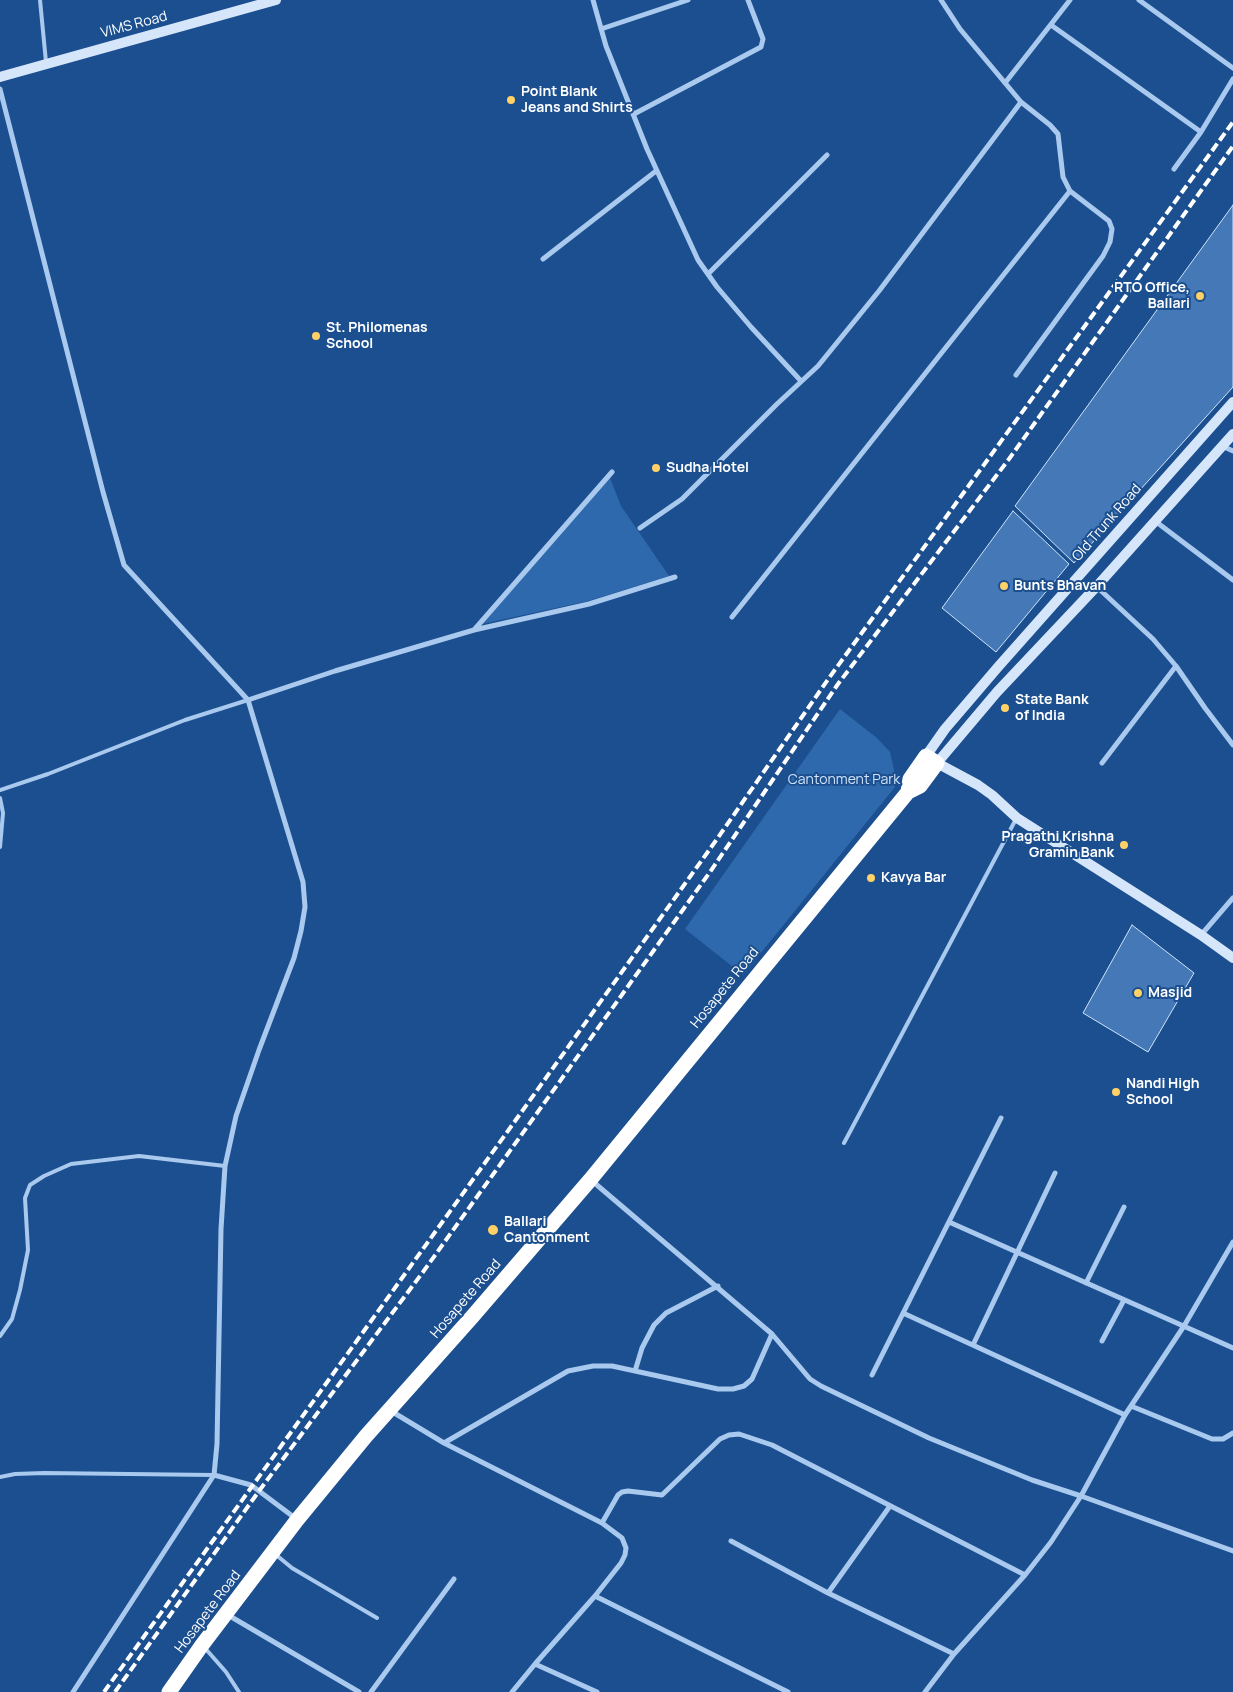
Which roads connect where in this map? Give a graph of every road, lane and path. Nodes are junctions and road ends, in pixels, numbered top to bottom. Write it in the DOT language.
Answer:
graph roads {
  1 [pos="40,0"];
  2 [pos="276,0"];
  3 [pos="592,0"];
  4 [pos="688,0"];
  5 [pos="748,0"];
  6 [pos="941,0"];
  7 [pos="1070,0"];
  8 [pos="1139,0"];
  9 [pos="1051,25"];
  10 [pos="601,28"];
  11 [pos="46,64"];
  12 [pos="1233,68"];
  13 [pos="0,77"];
  14 [pos="1233,79"];
  15 [pos="1006,83"];
  16 [pos="0,89"];
  17 [pos="1021,102"];
  18 [pos="634,114"];
  19 [pos="1201,132"];
  20 [pos="827,155"];
  21 [pos="1174,169"];
  22 [pos="656,171"];
  23 [pos="1070,191"];
  24 [pos="543,259"];
  25 [pos="708,274"];
  26 [pos="1016,375"];
  27 [pos="801,381"];
  28 [pos="1233,402"];
  29 [pos="1233,434"];
  30 [pos="1222,446"];
  31 [pos="1233,452"];
  32 [pos="612,472"];
  33 [pos="1154,521"];
  34 [pos="640,528"];
  35 [pos="675,577"];
  36 [pos="1233,580"];
  37 [pos="1096,586"];
  38 [pos="732,617"];
  39 [pos="474,630"];
  40 [pos="1176,666"];
  41 [pos="248,700"];
  42 [pos="1233,745"];
  43 [pos="932,760"];
  44 [pos="1102,763"];
  45 [pos="0,790"];
  46 [pos="0,798"];
  47 [pos="1017,818"];
  48 [pos="0,847"];
  49 [pos="1233,898"];
  50 [pos="1201,935"];
  51 [pos="1233,958"];
  52 [pos="1001,1118"];
  53 [pos="844,1143"];
  54 [pos="225,1166"];
  55 [pos="1055,1173"];
  56 [pos="590,1180"];
  57 [pos="1124,1207"];
  58 [pos="949,1222"];
  59 [pos="1233,1242"];
  60 [pos="1018,1252"];
  61 [pos="1086,1283"];
  62 [pos="718,1286"];
  63 [pos="1124,1300"];
  64 [pos="903,1313"];
  65 [pos="1184,1326"];
  66 [pos="772,1334"];
  67 [pos="0,1336"];
  68 [pos="1102,1342"];
  69 [pos="973,1345"];
  70 [pos="1233,1348"];
  71 [pos="635,1371"];
  72 [pos="872,1375"];
  73 [pos="1131,1406"];
  74 [pos="388,1409"];
  75 [pos="1125,1416"];
  76 [pos="1233,1433"];
  77 [pos="444,1443"];
  78 [pos="214,1475"];
  79 [pos="0,1477"];
  80 [pos="1081,1496"];
  81 [pos="890,1506"];
  82 [pos="298,1520"];
  83 [pos="602,1523"];
  84 [pos="731,1541"];
  85 [pos="1233,1551"];
  86 [pos="273,1552"];
  87 [pos="1025,1575"];
  88 [pos="454,1579"];
  89 [pos="828,1593"];
  90 [pos="595,1596"];
  91 [pos="226,1614"];
  92 [pos="377,1618"];
  93 [pos="202,1645"];
  94 [pos="954,1654"];
  95 [pos="535,1664"];
  96 [pos="73,1692"];
  97 [pos="169,1692"];
  98 [pos="239,1692"];
  99 [pos="359,1692"];
  100 [pos="371,1692"];
  101 [pos="512,1692"];
  102 [pos="597,1692"];
  103 [pos="788,1692"];
  104 [pos="924,1692"];
  1 -- 11 [label="lane"];
  2 -- 11 [label="street, VIMS Road"];
  3 -- 10 [label="street"];
  4 -- 10 [label="street"];
  5 -- 18 [label="street"];
  6 -- 15 [label="street"];
  7 -- 9 [label="street"];
  8 -- 12 [label="street"];
  9 -- 15 [label="street"];
  9 -- 19 [label="street"];
  10 -- 18 [label="street"];
  11 -- 13 [label="street, VIMS Road"];
  14 -- 19 [label="street"];
  15 -- 17 [label="street"];
  16 -- 41 [label="street"];
  17 -- 23 [label="street"];
  17 -- 27 [label="street"];
  18 -- 22 [label="street"];
  19 -- 21 [label="street"];
  20 -- 25 [label="street"];
  22 -- 24 [label="street"];
  22 -- 25 [label="street"];
  23 -- 26 [label="street"];
  23 -- 38 [label="street"];
  25 -- 27 [label="street"];
  27 -- 34 [label="street"];
  28 -- 43 [label="street, Old Trunk Road"];
  29 -- 30 [label="street"];
  30 -- 31 [label="street"];
  30 -- 33 [label="street"];
  32 -- 39 [label="street"];
  33 -- 36 [label="street"];
  33 -- 37 [label="street"];
  35 -- 39 [label="street"];
  37 -- 40 [label="street"];
  37 -- 43 [label="street"];
  39 -- 41 [label="street"];
  40 -- 42 [label="street"];
  40 -- 44 [label="street"];
  41 -- 45 [label="lane"];
  41 -- 54 [label="street"];
  43 -- 47 [label="street"];
  43 -- 56 [label="highway, Hosapete Road"];
  46 -- 48 [label="lane"];
  47 -- 50 [label="street"];
  47 -- 53 [label="lane"];
  49 -- 50 [label="street"];
  50 -- 51 [label="street"];
  52 -- 58 [label="street"];
  54 -- 67 [label="lane"];
  54 -- 78 [label="street"];
  55 -- 60 [label="street"];
  56 -- 62 [label="street"];
  56 -- 74 [label="highway, Hosapete Road"];
  57 -- 61 [label="street"];
  58 -- 60 [label="street"];
  58 -- 64 [label="street"];
  59 -- 65 [label="street"];
  60 -- 61 [label="street"];
  60 -- 69 [label="street"];
  61 -- 63 [label="street"];
  62 -- 66 [label="street"];
  62 -- 71 [label="street"];
  63 -- 65 [label="street"];
  63 -- 68 [label="street"];
  64 -- 69 [label="street"];
  64 -- 72 [label="street"];
  65 -- 70 [label="street"];
  65 -- 73 [label="street"];
  66 -- 71 [label="street"];
  66 -- 80 [label="street"];
  69 -- 75 [label="street"];
  71 -- 77 [label="street"];
  73 -- 75 [label="street"];
  73 -- 76 [label="street"];
  74 -- 77 [label="street"];
  74 -- 82 [label="highway, Hosapete Road"];
  75 -- 80 [label="street"];
  77 -- 83 [label="street"];
  78 -- 79 [label="lane"];
  78 -- 82 [label="street"];
  78 -- 96 [label="street"];
  80 -- 85 [label="street"];
  80 -- 87 [label="street"];
  81 -- 83 [label="street"];
  81 -- 87 [label="street"];
  81 -- 89 [label="street"];
  82 -- 86 [label="highway, Hosapete Road"];
  83 -- 90 [label="street"];
  84 -- 89 [label="street"];
  86 -- 91 [label="highway, Hosapete Road"];
  86 -- 92 [label="lane"];
  87 -- 94 [label="street"];
  88 -- 100 [label="street"];
  89 -- 94 [label="street"];
  90 -- 95 [label="street"];
  90 -- 103 [label="street"];
  91 -- 93 [label="highway, Hosapete Road"];
  91 -- 99 [label="street"];
  93 -- 97 [label="highway, Hosapete Road"];
  93 -- 98 [label="lane"];
  94 -- 104 [label="street"];
  95 -- 101 [label="street"];
  95 -- 102 [label="street"];
}
